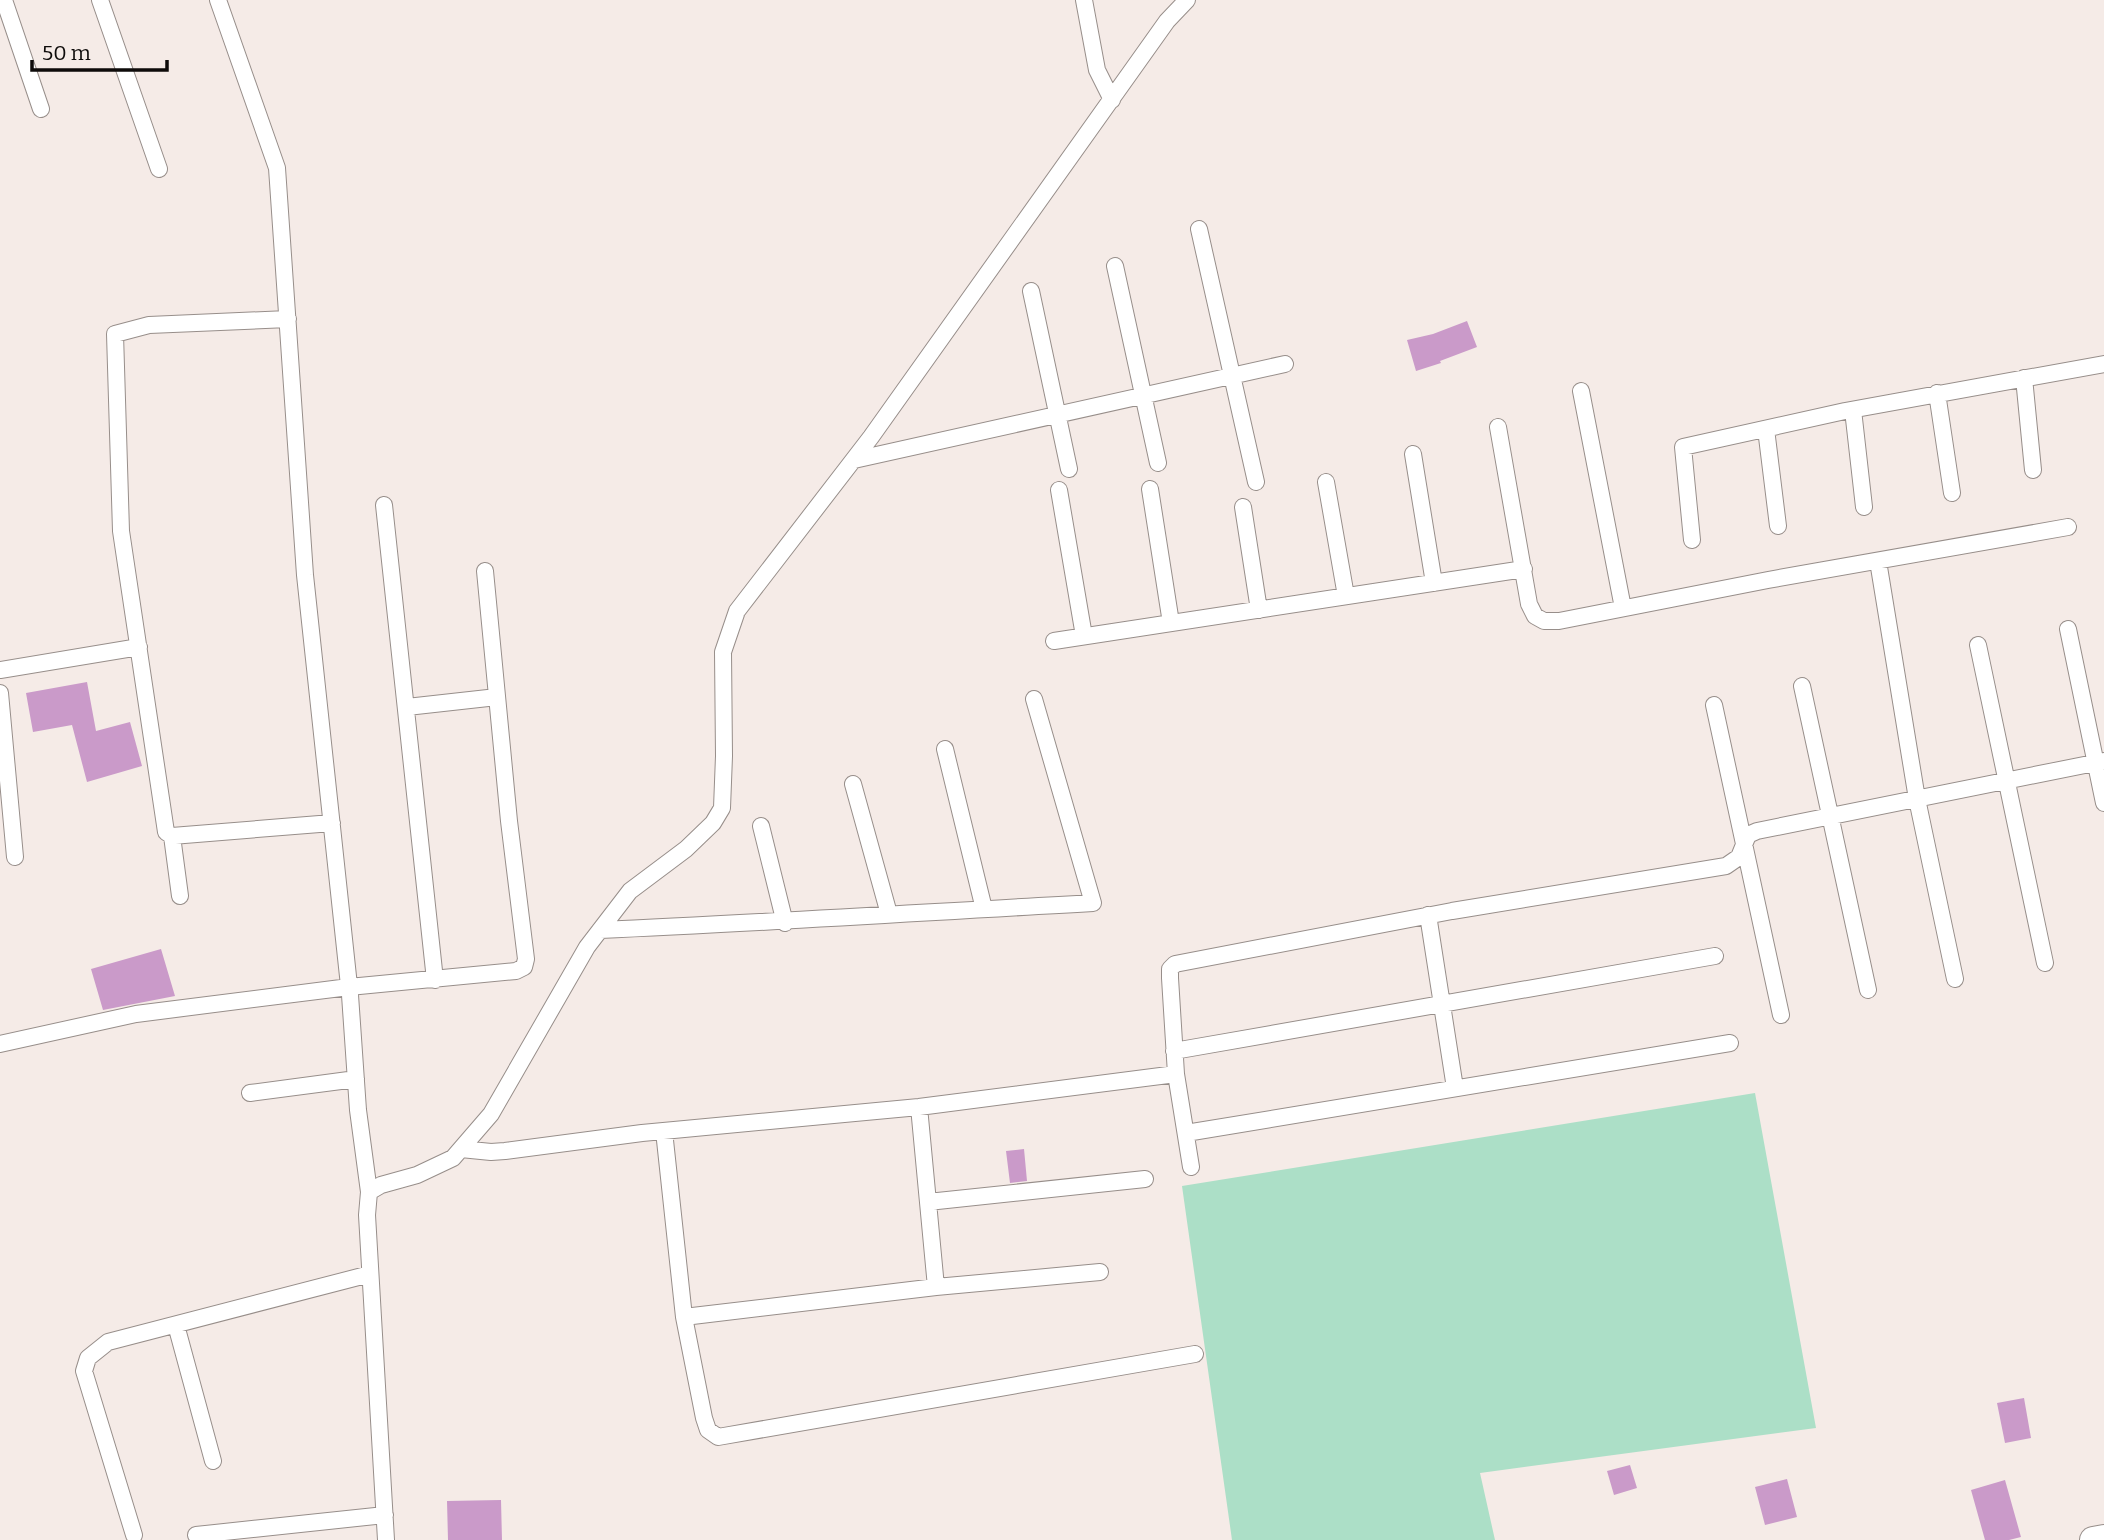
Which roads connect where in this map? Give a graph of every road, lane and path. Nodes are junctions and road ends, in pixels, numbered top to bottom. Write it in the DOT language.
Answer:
graph roads {
  1 [pos="4,0"];
  2 [pos="100,0"];
  3 [pos="218,0"];
  4 [pos="1084,0"];
  5 [pos="1187,0"];
  6 [pos="1112,100"];
  7 [pos="41,108"];
  8 [pos="159,169"];
  9 [pos="1199,229"];
  10 [pos="1115,266"];
  11 [pos="1031,291"];
  12 [pos="288,319"];
  13 [pos="1285,364"];
  14 [pos="2104,364"];
  15 [pos="1232,375"];
  16 [pos="2024,377"];
  17 [pos="1581,391"];
  18 [pos="1937,393"];
  19 [pos="1142,395"];
  20 [pos="1853,410"];
  21 [pos="1056,413"];
  22 [pos="1498,427"];
  23 [pos="1766,429"];
  24 [pos="1413,454"];
  25 [pos="854,460"];
  26 [pos="1158,463"];
  27 [pos="1069,469"];
  28 [pos="2033,470"];
  29 [pos="1256,482"];
  30 [pos="1326,482"];
  31 [pos="1150,489"];
  32 [pos="1059,490"];
  33 [pos="1952,494"];
  34 [pos="384,505"];
  35 [pos="1243,507"];
  36 [pos="1864,507"];
  37 [pos="1778,526"];
  38 [pos="2068,527"];
  39 [pos="1692,540"];
  40 [pos="1878,561"];
  41 [pos="1524,569"];
  42 [pos="485,571"];
  43 [pos="1434,583"];
  44 [pos="1346,596"];
  45 [pos="1623,608"];
  46 [pos="1259,610"];
  47 [pos="1171,623"];
  48 [pos="2068,629"];
  49 [pos="1084,636"];
  50 [pos="1054,641"];
  51 [pos="1978,645"];
  52 [pos="139,647"];
  53 [pos="0,670"];
  54 [pos="1802,686"];
  55 [pos="0,693"];
  56 [pos="497,697"];
  57 [pos="1034,699"];
  58 [pos="1714,705"];
  59 [pos="407,707"];
  60 [pos="945,748"];
  61 [pos="2100,762"];
  62 [pos="2008,780"];
  63 [pos="853,784"];
  64 [pos="1917,799"];
  65 [pos="2104,803"];
  66 [pos="1830,816"];
  67 [pos="332,823"];
  68 [pos="761,825"];
  69 [pos="172,836"];
  70 [pos="1744,840"];
  71 [pos="15,857"];
  72 [pos="180,896"];
  73 [pos="984,909"];
  74 [pos="889,914"];
  75 [pos="1428,915"];
  76 [pos="785,923"];
  77 [pos="600,930"];
  78 [pos="1715,956"];
  79 [pos="2045,963"];
  80 [pos="1955,979"];
  81 [pos="435,980"];
  82 [pos="349,987"];
  83 [pos="1868,990"];
  84 [pos="1441,1004"];
  85 [pos="1782,1015"];
  86 [pos="1730,1043"];
  87 [pos="0,1044"];
  88 [pos="1174,1051"];
  89 [pos="1176,1074"];
  90 [pos="356,1079"];
  91 [pos="1455,1088"];
  92 [pos="250,1093"];
  93 [pos="919,1107"];
  94 [pos="664,1131"];
  95 [pos="1186,1133"];
  96 [pos="461,1149"];
  97 [pos="1191,1167"];
  98 [pos="1145,1179"];
  99 [pos="369,1192"];
  100 [pos="928,1202"];
  101 [pos="1100,1272"];
  102 [pos="370,1274"];
  103 [pos="936,1287"];
  104 [pos="684,1317"];
  105 [pos="176,1325"];
  106 [pos="1195,1353"];
  107 [pos="213,1461"];
  108 [pos="385,1515"];
  109 [pos="134,1535"];
  110 [pos="196,1535"];
  111 [pos="2104,1538"];
  112 [pos="386,1540"];
  113 [pos="2093,1540"];
  1 -- 7 [label="street"];
  2 -- 8 [label="street"];
  3 -- 12 [label="street"];
  4 -- 6 [label="street"];
  5 -- 6 [label="street"];
  6 -- 25 [label="street"];
  9 -- 15 [label="street"];
  10 -- 19 [label="street"];
  11 -- 21 [label="street"];
  12 -- 52 [label="street"];
  12 -- 67 [label="street"];
  13 -- 15 [label="street"];
  14 -- 16 [label="street"];
  15 -- 19 [label="street"];
  15 -- 29 [label="street"];
  16 -- 18 [label="street"];
  16 -- 28 [label="street"];
  17 -- 45 [label="street"];
  18 -- 20 [label="street"];
  18 -- 33 [label="street"];
  19 -- 21 [label="street"];
  19 -- 26 [label="street"];
  20 -- 23 [label="street"];
  20 -- 36 [label="street"];
  21 -- 25 [label="street"];
  21 -- 27 [label="street"];
  22 -- 41 [label="street"];
  23 -- 37 [label="street"];
  23 -- 39 [label="street"];
  24 -- 43 [label="street"];
  25 -- 77 [label="street"];
  30 -- 44 [label="street"];
  31 -- 47 [label="street"];
  32 -- 49 [label="street"];
  34 -- 59 [label="street"];
  35 -- 46 [label="street"];
  38 -- 40 [label="street"];
  40 -- 45 [label="street"];
  40 -- 64 [label="street"];
  41 -- 43 [label="street"];
  41 -- 45 [label="street"];
  42 -- 56 [label="street"];
  43 -- 44 [label="street"];
  44 -- 46 [label="street"];
  46 -- 47 [label="street"];
  47 -- 49 [label="street"];
  48 -- 61 [label="street"];
  49 -- 50 [label="street"];
  51 -- 62 [label="street"];
  52 -- 53 [label="street"];
  52 -- 69 [label="street"];
  54 -- 66 [label="street"];
  55 -- 71 [label="street"];
  56 -- 59 [label="street"];
  56 -- 81 [label="street"];
  57 -- 73 [label="street"];
  58 -- 70 [label="street"];
  59 -- 81 [label="street"];
  60 -- 73 [label="street"];
  61 -- 62 [label="street"];
  61 -- 65 [label="street"];
  62 -- 64 [label="street"];
  62 -- 79 [label="street"];
  63 -- 74 [label="street"];
  64 -- 66 [label="street"];
  64 -- 80 [label="street"];
  66 -- 70 [label="street"];
  66 -- 83 [label="street"];
  67 -- 69 [label="street"];
  67 -- 82 [label="street"];
  68 -- 76 [label="street"];
  69 -- 72 [label="street"];
  70 -- 75 [label="street"];
  70 -- 85 [label="street"];
  73 -- 74 [label="street"];
  74 -- 76 [label="street"];
  75 -- 84 [label="street"];
  75 -- 88 [label="street"];
  76 -- 77 [label="street"];
  77 -- 96 [label="street"];
  78 -- 84 [label="street"];
  81 -- 82 [label="street"];
  82 -- 87 [label="street"];
  82 -- 90 [label="street"];
  84 -- 88 [label="street"];
  84 -- 91 [label="street"];
  86 -- 91 [label="street"];
  88 -- 89 [label="street"];
  89 -- 93 [label="street"];
  89 -- 95 [label="street"];
  90 -- 92 [label="street"];
  90 -- 99 [label="street"];
  91 -- 95 [label="street"];
  93 -- 94 [label="street"];
  93 -- 100 [label="street"];
  94 -- 96 [label="street"];
  94 -- 104 [label="street"];
  95 -- 97 [label="street"];
  96 -- 99 [label="street"];
  98 -- 100 [label="street"];
  99 -- 102 [label="street"];
  100 -- 103 [label="street"];
  101 -- 103 [label="street"];
  102 -- 105 [label="street"];
  102 -- 108 [label="street"];
  103 -- 104 [label="street"];
  104 -- 106 [label="street"];
  105 -- 107 [label="street"];
  105 -- 109 [label="street"];
  108 -- 110 [label="street"];
  108 -- 112 [label="street"];
  111 -- 113 [label="main road"];
}
